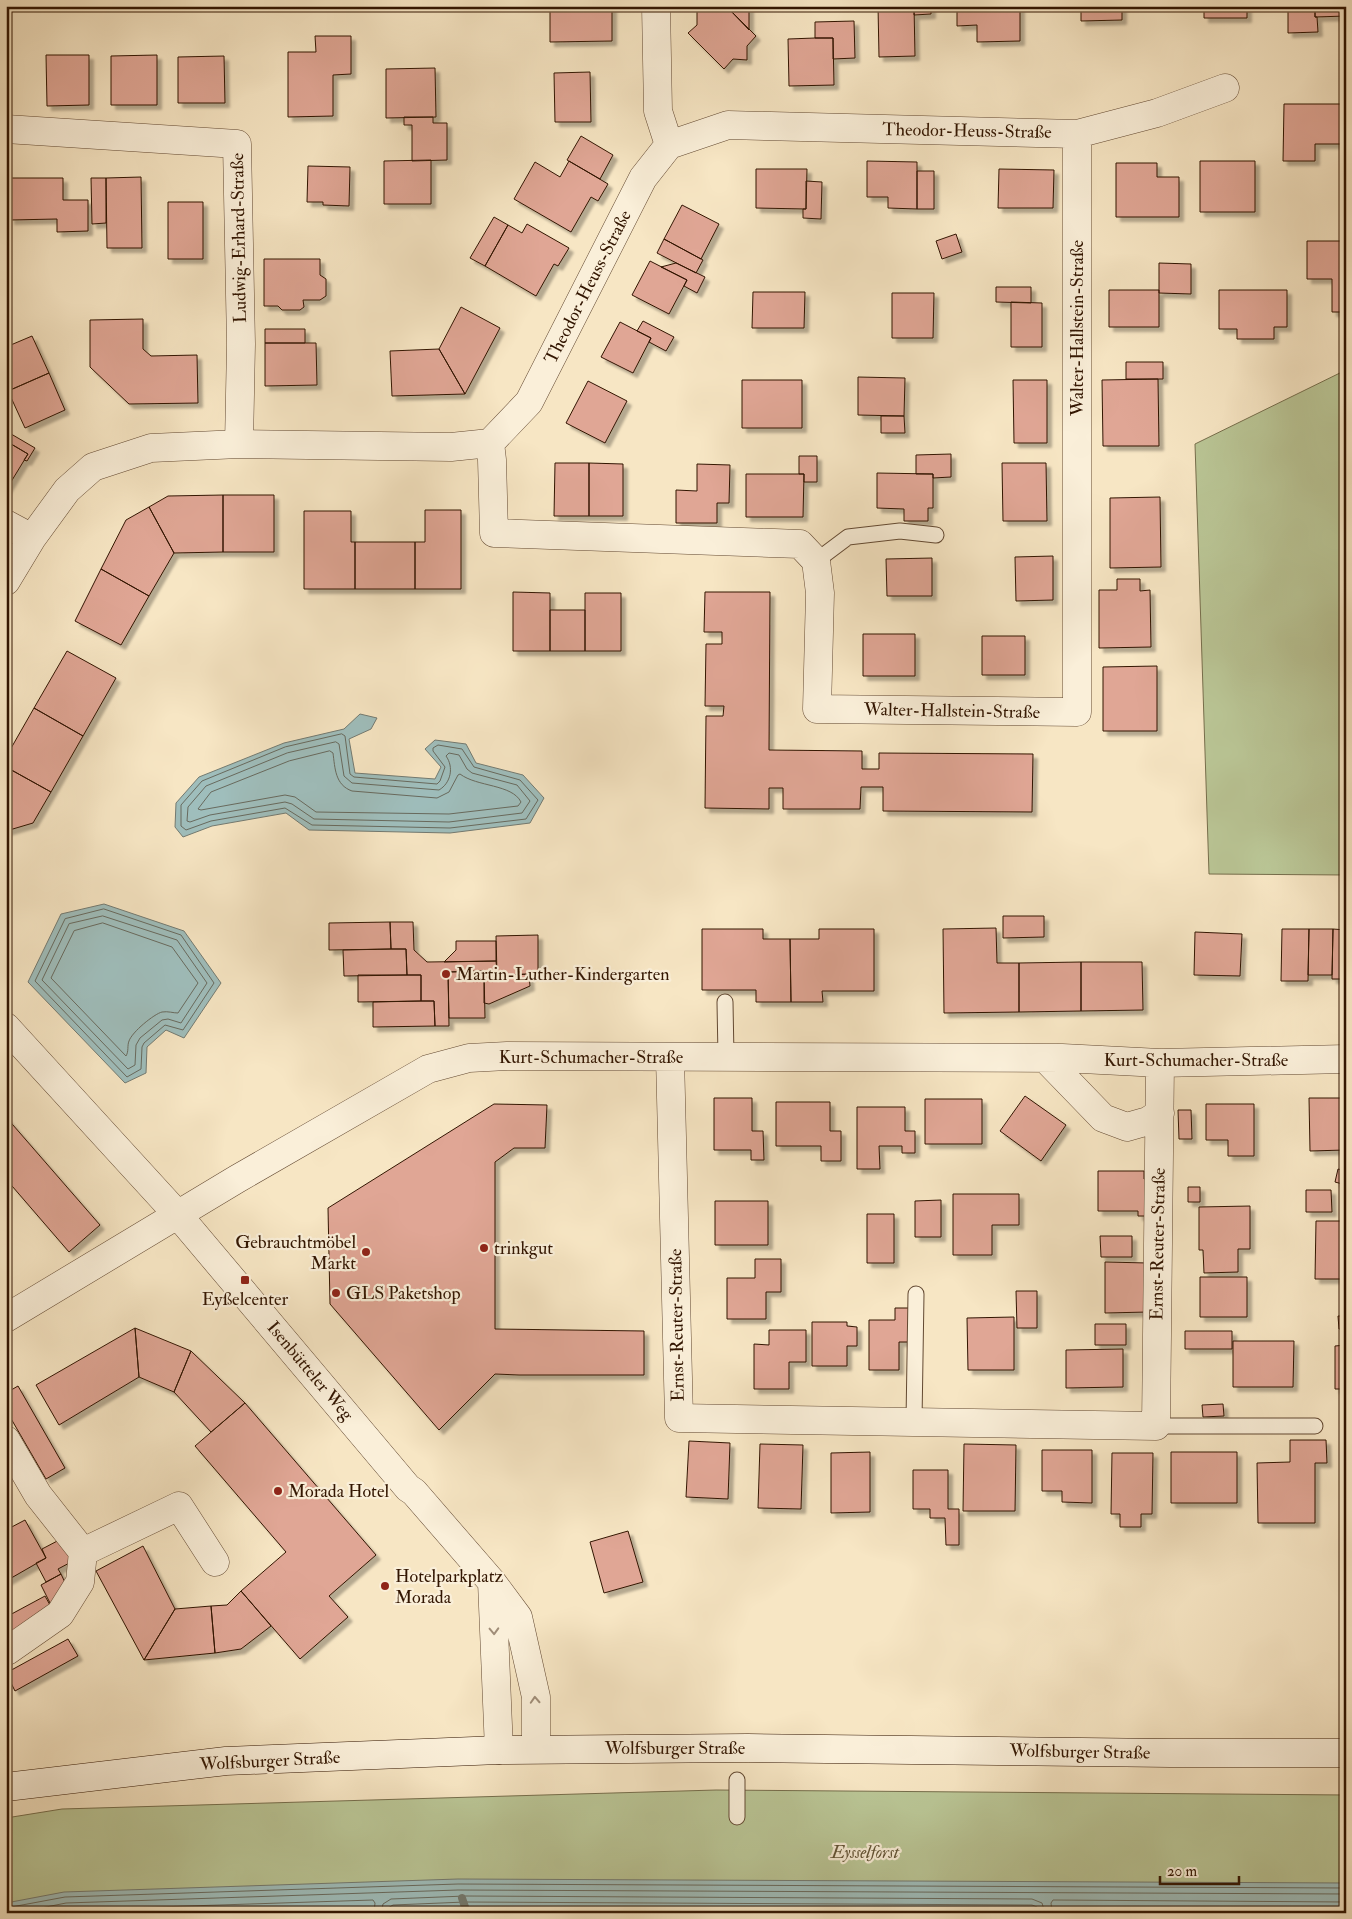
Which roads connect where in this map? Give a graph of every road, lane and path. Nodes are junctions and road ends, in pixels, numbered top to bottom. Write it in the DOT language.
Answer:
graph roads {
  1 [pos="656,6"];
  2 [pos="1225,88"];
  3 [pos="6,129"];
  4 [pos="1077,134"];
  5 [pos="669,145"];
  6 [pos="490,442"];
  7 [pos="239,444"];
  8 [pos="6,524"];
  9 [pos="936,535"];
  10 [pos="32,538"];
  11 [pos="816,561"];
  12 [pos="6,581"];
  13 [pos="725,1002"];
  14 [pos="6,1027"];
  15 [pos="670,1056"];
  16 [pos="726,1057"];
  17 [pos="1046,1058"];
  18 [pos="1346,1059"];
  19 [pos="1160,1063"];
  20 [pos="1160,1113"];
  21 [pos="178,1215"];
  22 [pos="916,1294"];
  23 [pos="6,1318"];
  24 [pos="914,1422"];
  25 [pos="1156,1426"];
  26 [pos="1315,1426"];
  27 [pos="6,1440"];
  28 [pos="83,1552"];
  29 [pos="215,1562"];
  30 [pos="492,1582"];
  31 [pos="7,1651"];
  32 [pos="536,1749"];
  33 [pos="499,1750"];
  34 [pos="1346,1752"];
  35 [pos="737,1780"];
  36 [pos="6,1787"];
  37 [pos="736,1817"];
  1 -- 5 [label="street"];
  2 -- 4 [label="street, Theodor-Heuss-Straße"];
  3 -- 7 [label="street, Ludwig-Erhard-Straße"];
  4 -- 5 [label="street, Theodor-Heuss-Straße"];
  4 -- 11 [label="street, Walter-Hallstein-Straße"];
  5 -- 6 [label="street, Theodor-Heuss-Straße"];
  6 -- 7 [label="street"];
  6 -- 11 [label="street"];
  7 -- 10 [label="street"];
  8 -- 10 [label="street"];
  9 -- 11 [label="lane"];
  10 -- 12 [label="street"];
  13 -- 16 [label="lane"];
  14 -- 21 [label="street, Isenbütteler Weg"];
  15 -- 16 [label="street, Kurt-Schumacher-Straße"];
  15 -- 21 [label="street, Kurt-Schumacher-Straße"];
  15 -- 24 [label="street, Ernst-Reuter-Straße"];
  16 -- 17 [label="street, Kurt-Schumacher-Straße"];
  17 -- 19 [label="street, Kurt-Schumacher-Straße"];
  17 -- 20 [label="street"];
  18 -- 19 [label="street, Kurt-Schumacher-Straße"];
  19 -- 20 [label="street, Ernst-Reuter-Straße"];
  20 -- 25 [label="street, Ernst-Reuter-Straße"];
  21 -- 23 [label="street, Kurt-Schumacher-Straße"];
  21 -- 30 [label="street, Isenbütteler Weg"];
  22 -- 24 [label="lane"];
  24 -- 25 [label="street, Ernst-Reuter-Straße"];
  25 -- 26 [label="lane, Ernst-Reuter-Straße"];
  27 -- 28 [label="street"];
  28 -- 29 [label="street"];
  28 -- 31 [label="street"];
  32 -- 30 [label="street, Isenbütteler Weg, one-way"];
  30 -- 33 [label="street, one-way"];
  32 -- 33 [label="street, Wolfsburger Straße"];
  32 -- 34 [label="street, Wolfsburger Straße"];
  33 -- 36 [label="street, Wolfsburger Straße"];
  35 -- 37 [label="lane"];
}
